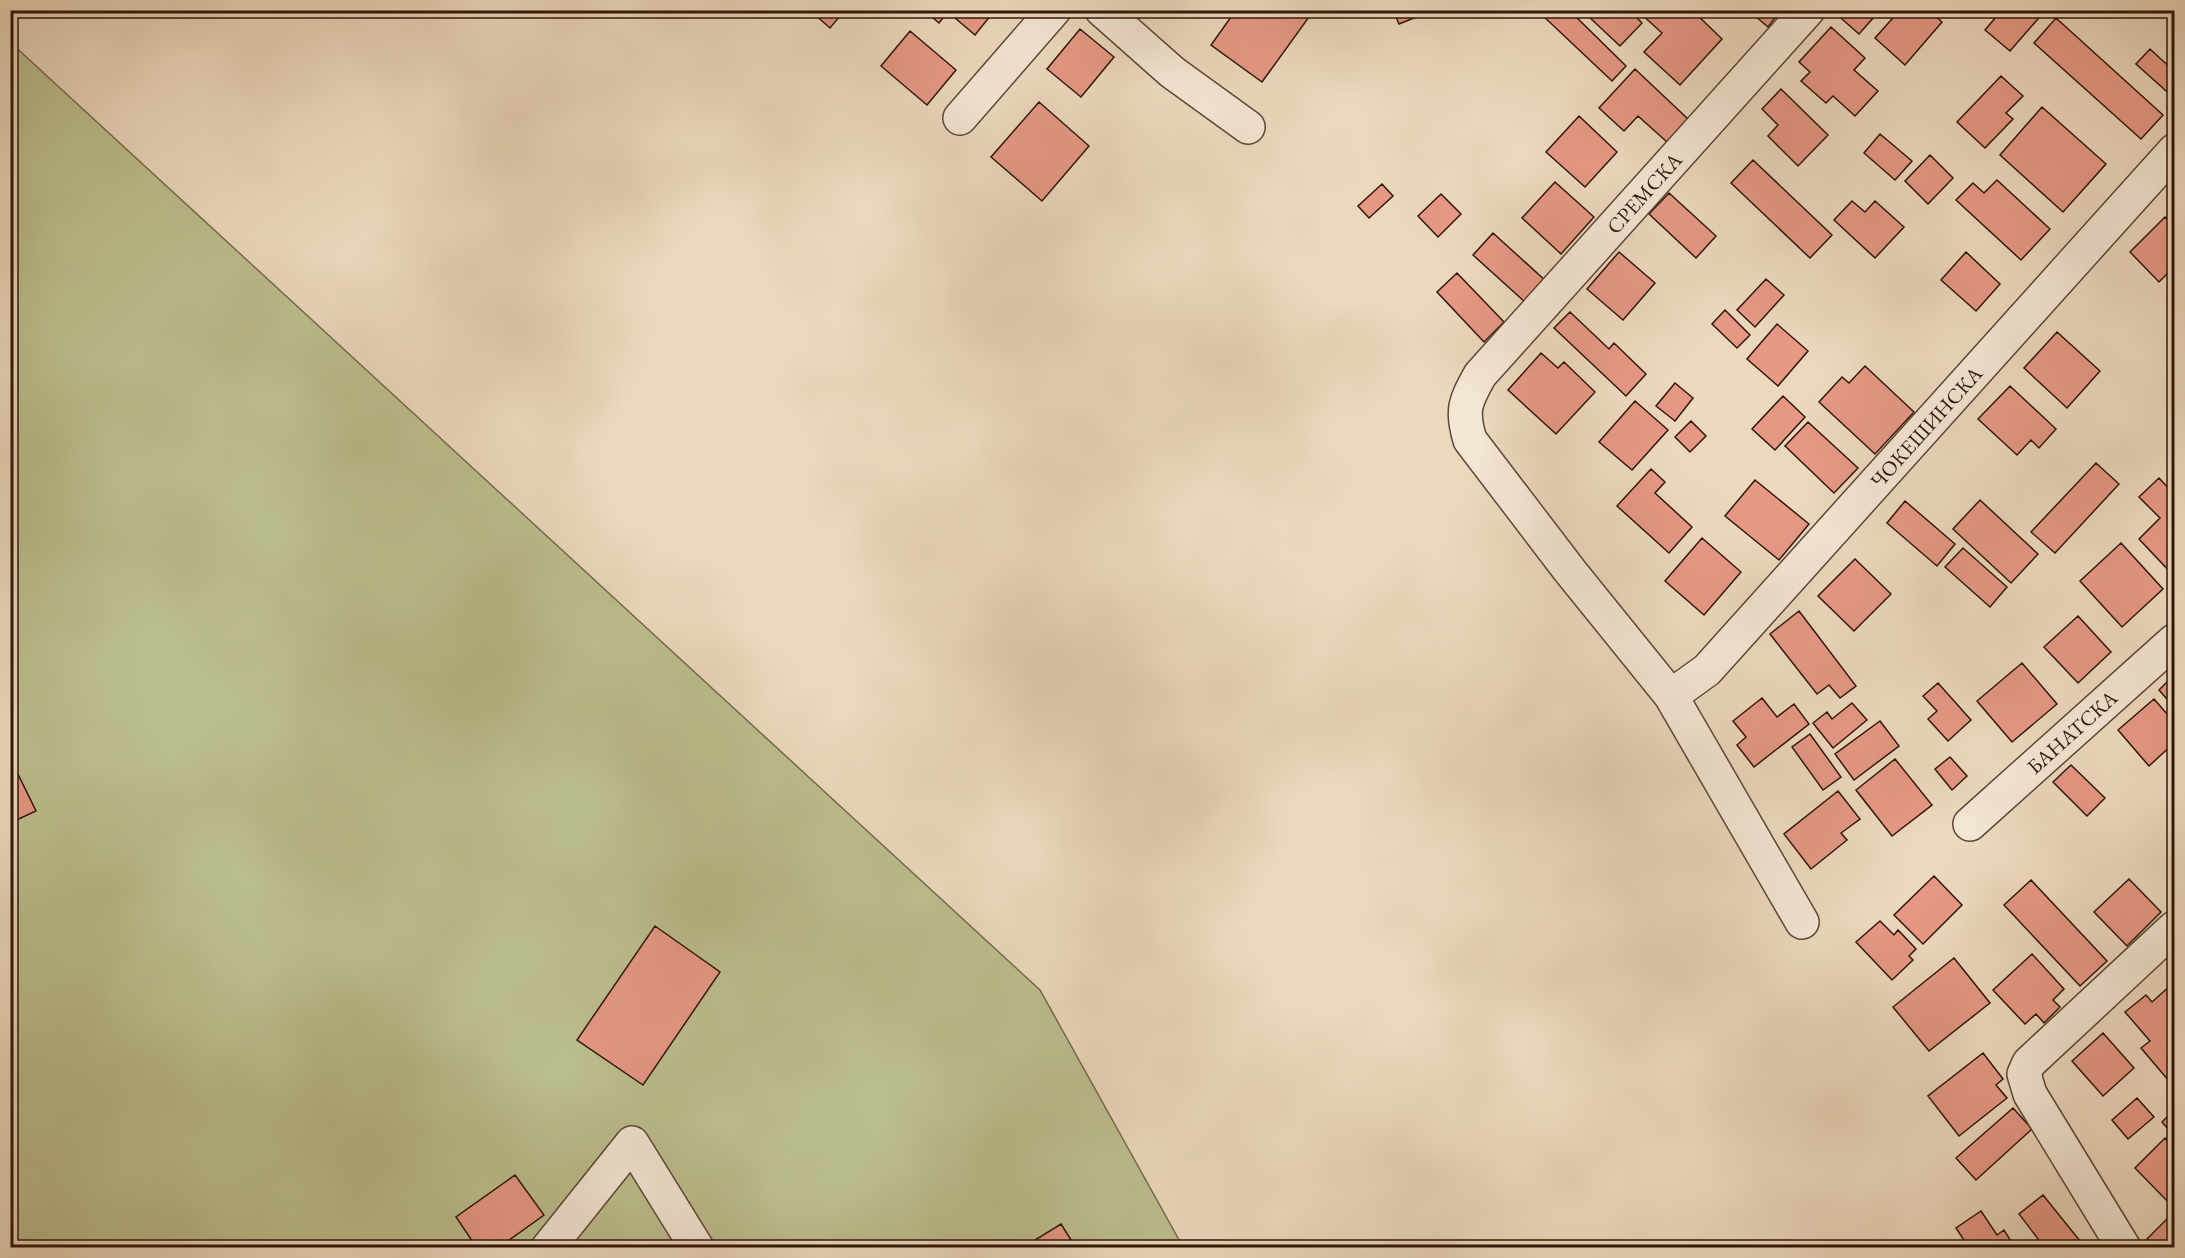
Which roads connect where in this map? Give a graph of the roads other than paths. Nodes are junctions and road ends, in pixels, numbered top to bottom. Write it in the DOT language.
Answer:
graph roads {
  1 [pos="1054,10"];
  2 [pos="1102,10"];
  3 [pos="1808,10"];
  4 [pos="960,117"];
  5 [pos="1248,127"];
  6 [pos="2175,151"];
  7 [pos="2175,641"];
  8 [pos="1671,696"];
  9 [pos="1970,824"];
  10 [pos="1802,922"];
  11 [pos="2175,928"];
  12 [pos="548,1248"];
  13 [pos="698,1248"];
  14 [pos="2124,1248"];
  1 -- 4 [label="street"];
  2 -- 5 [label="street"];
  3 -- 8 [label="street, СРЕМСКА"];
  6 -- 8 [label="street, ЧОКЕШИНСКА"];
  7 -- 9 [label="street, БАНАТСКА"];
  8 -- 10 [label="street, СРЕМСКА"];
  11 -- 14 [label="street"];
  12 -- 13 [label="street"];
}
